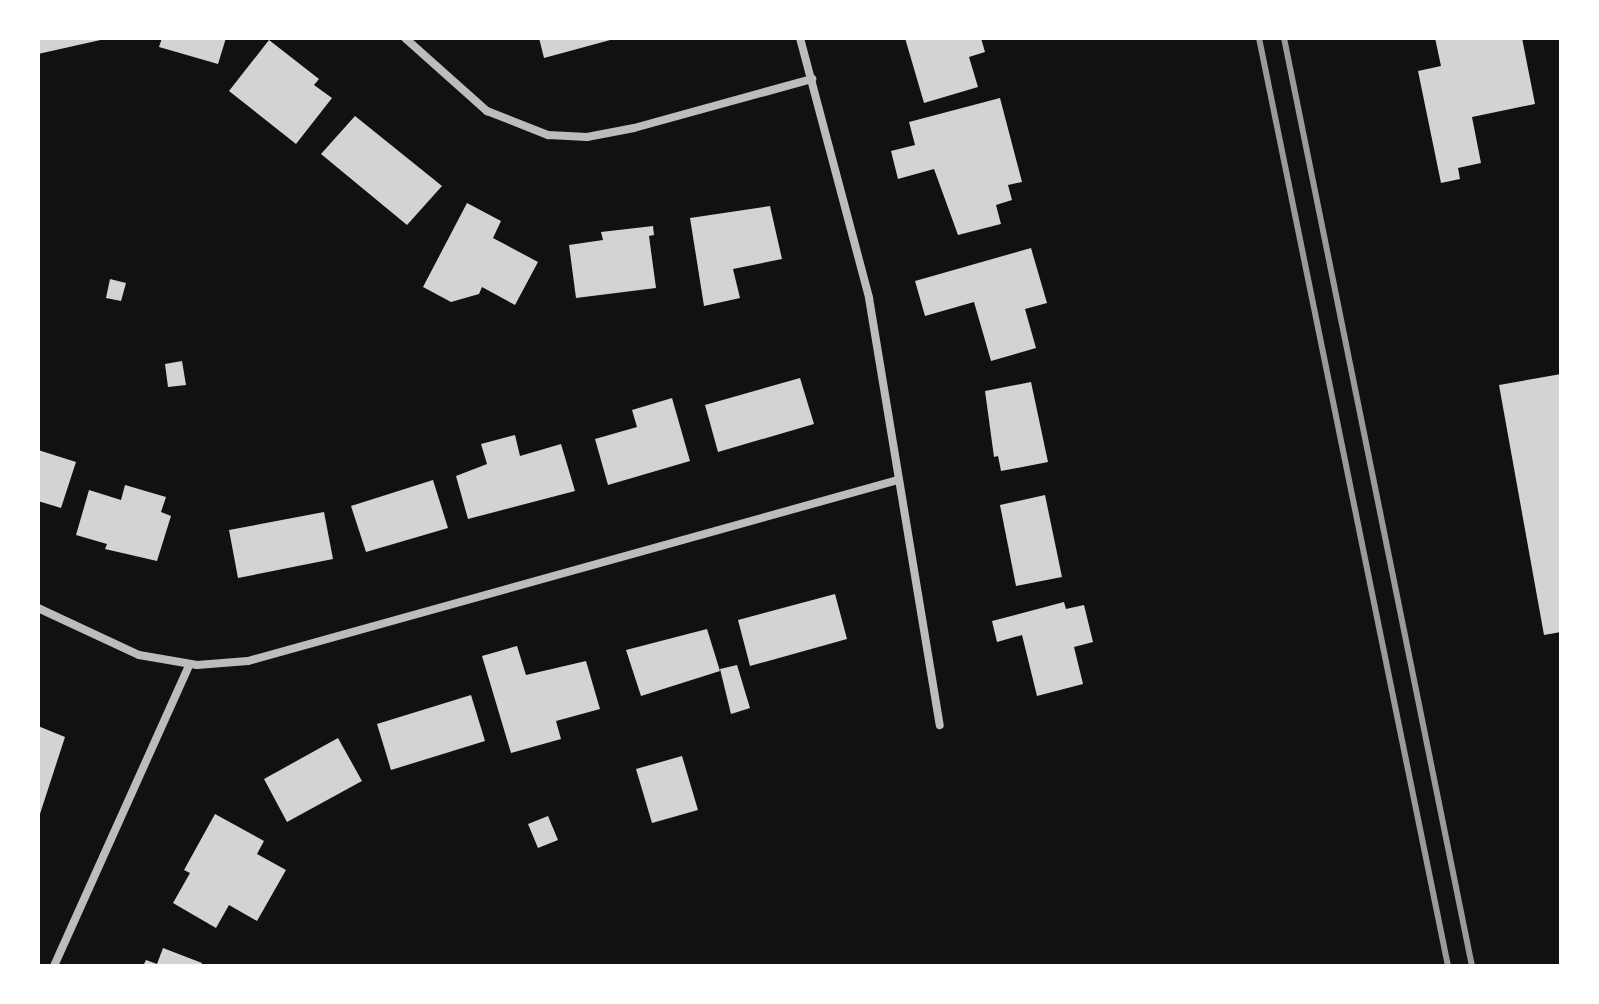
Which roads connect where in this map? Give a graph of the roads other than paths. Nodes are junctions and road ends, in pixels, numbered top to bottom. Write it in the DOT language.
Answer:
graph roads {
  1 [pos="405,38"];
  2 [pos="800,38"];
  3 [pos="812,79"];
  4 [pos="898,480"];
  5 [pos="38,608"];
  6 [pos="189,665"];
  7 [pos="940,725"];
  8 [pos="54,966"];
  1 -- 3 [label="street"];
  2 -- 3 [label="street"];
  3 -- 4 [label="street"];
  4 -- 6 [label="street"];
  4 -- 7 [label="street"];
  5 -- 6 [label="street"];
  6 -- 8 [label="street"];
}
